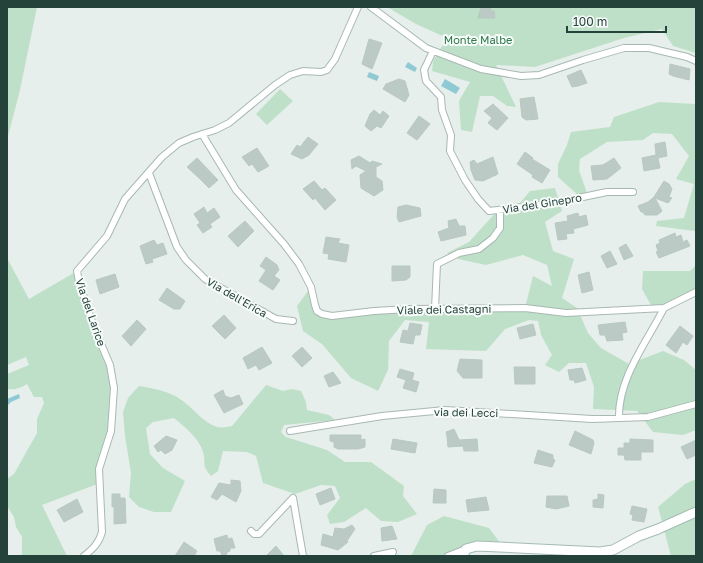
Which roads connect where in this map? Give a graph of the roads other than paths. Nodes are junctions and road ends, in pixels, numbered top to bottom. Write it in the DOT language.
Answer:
graph roads {
  1 [pos="358,7"];
  2 [pos="371,7"];
  3 [pos="433,50"];
  4 [pos="696,61"];
  5 [pos="202,134"];
  6 [pos="149,172"];
  7 [pos="633,192"];
  8 [pos="500,210"];
  9 [pos="696,292"];
  10 [pos="664,308"];
  11 [pos="436,309"];
  12 [pos="293,321"];
  13 [pos="696,404"];
  14 [pos="619,418"];
  15 [pos="290,431"];
  16 [pos="696,512"];
  17 [pos="251,531"];
  18 [pos="464,552"];
  19 [pos="84,556"];
  20 [pos="303,556"];
  21 [pos="374,556"];
  22 [pos="391,556"];
  23 [pos="448,556"];
  1 -- 5 [label="street, Via del Larice"];
  2 -- 3 [label="street"];
  3 -- 4 [label="street"];
  3 -- 8 [label="street, Via del Ginepro"];
  5 -- 6 [label="street, Via del Larice"];
  5 -- 11 [label="street, Viale dei Castagni"];
  6 -- 12 [label="street, Via dell'Erica"];
  6 -- 19 [label="street, Via del Larice"];
  7 -- 8 [label="street, Via del Ginepro"];
  8 -- 11 [label="street"];
  9 -- 10 [label="street"];
  10 -- 11 [label="street, Viale dei Castagni"];
  10 -- 14 [label="street"];
  13 -- 14 [label="street"];
  14 -- 15 [label="street, via dei Lecci"];
  16 -- 18 [label="street"];
  17 -- 20 [label="street"];
  18 -- 23 [label="street"];
  21 -- 22 [label="street"];
}
